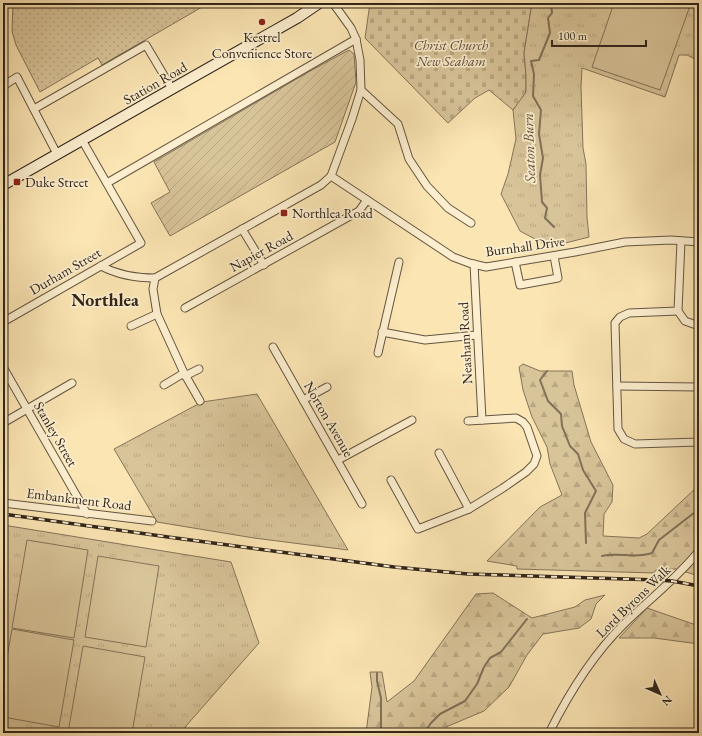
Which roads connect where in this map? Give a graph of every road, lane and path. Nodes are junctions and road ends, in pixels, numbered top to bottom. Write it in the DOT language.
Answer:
graph roads {
  1 [pos="319,3"];
  2 [pos="333,3"];
  3 [pos="356,39"];
  4 [pos="3,86"];
  5 [pos="172,89"];
  6 [pos="361,90"];
  7 [pos="34,109"];
  8 [pos="82,140"];
  9 [pos="57,154"];
  10 [pos="331,176"];
  11 [pos="107,183"];
  12 [pos="3,185"];
  13 [pos="367,200"];
  14 [pos="471,223"];
  15 [pos="242,229"];
  16 [pos="680,241"];
  17 [pos="699,242"];
  18 [pos="554,256"];
  19 [pos="399,262"];
  20 [pos="515,262"];
  21 [pos="474,264"];
  22 [pos="264,265"];
  23 [pos="101,266"];
  24 [pos="155,278"];
  25 [pos="185,308"];
  26 [pos="678,311"];
  27 [pos="157,314"];
  28 [pos="3,322"];
  29 [pos="131,326"];
  30 [pos="699,326"];
  31 [pos="382,332"];
  32 [pos="477,335"];
  33 [pos="273,347"];
  34 [pos="378,353"];
  35 [pos="3,367"];
  36 [pos="199,369"];
  37 [pos="185,374"];
  38 [pos="72,383"];
  39 [pos="164,385"];
  40 [pos="617,386"];
  41 [pos="327,387"];
  42 [pos="699,387"];
  43 [pos="303,400"];
  44 [pos="200,401"];
  45 [pos="27,409"];
  46 [pos="412,420"];
  47 [pos="482,420"];
  48 [pos="468,421"];
  49 [pos="3,423"];
  50 [pos="699,442"];
  51 [pos="439,453"];
  52 [pos="338,460"];
  53 [pos="391,480"];
  54 [pos="3,503"];
  55 [pos="362,504"];
  56 [pos="469,509"];
  57 [pos="86,514"];
  58 [pos="152,522"];
  59 [pos="699,551"];
  60 [pos="550,733"];
  1 -- 5 [label="main road, Station Road"];
  2 -- 3 [label="street"];
  3 -- 6 [label="street"];
  3 -- 11 [label="street"];
  4 -- 7 [label="street"];
  5 -- 7 [label="street"];
  5 -- 8 [label="main road, Station Road"];
  6 -- 10 [label="street"];
  6 -- 14 [label="street"];
  7 -- 9 [label="street"];
  8 -- 9 [label="main road, Station Road"];
  8 -- 11 [label="street"];
  9 -- 12 [label="main road, Station Road"];
  10 -- 13 [label="street, Burnhall Drive"];
  10 -- 15 [label="street"];
  11 -- 23 [label="street, Durham Street"];
  13 -- 21 [label="street, Burnhall Drive"];
  13 -- 22 [label="street, Napier Road"];
  15 -- 22 [label="street"];
  15 -- 24 [label="street"];
  16 -- 17 [label="street, Burnhall Drive"];
  16 -- 18 [label="street, Burnhall Drive"];
  16 -- 26 [label="street"];
  18 -- 20 [label="street, Burnhall Drive"];
  18 -- 20 [label="street"];
  19 -- 31 [label="street"];
  20 -- 21 [label="street, Burnhall Drive"];
  21 -- 32 [label="street, Neasham Road"];
  22 -- 25 [label="street, Napier Road"];
  23 -- 24 [label="street"];
  23 -- 28 [label="street, Durham Street"];
  24 -- 27 [label="street"];
  26 -- 30 [label="street"];
  26 -- 40 [label="street"];
  27 -- 29 [label="street"];
  27 -- 37 [label="street"];
  31 -- 32 [label="street"];
  31 -- 34 [label="street"];
  32 -- 47 [label="street, Neasham Road"];
  33 -- 43 [label="street, Norton Avenue"];
  35 -- 45 [label="street, Stanley Street"];
  36 -- 37 [label="street"];
  37 -- 39 [label="street"];
  37 -- 44 [label="street"];
  38 -- 45 [label="street"];
  40 -- 42 [label="street"];
  40 -- 50 [label="street"];
  41 -- 43 [label="street"];
  43 -- 52 [label="street, Norton Avenue"];
  45 -- 49 [label="street"];
  45 -- 57 [label="street, Stanley Street"];
  46 -- 52 [label="street"];
  47 -- 48 [label="street"];
  47 -- 56 [label="street"];
  51 -- 56 [label="street"];
  52 -- 55 [label="street, Norton Avenue"];
  53 -- 56 [label="street"];
  54 -- 57 [label="street, Embankment Road"];
  57 -- 58 [label="street, Embankment Road"];
  59 -- 60 [label="street, Lord Byrons Walk"];
}
